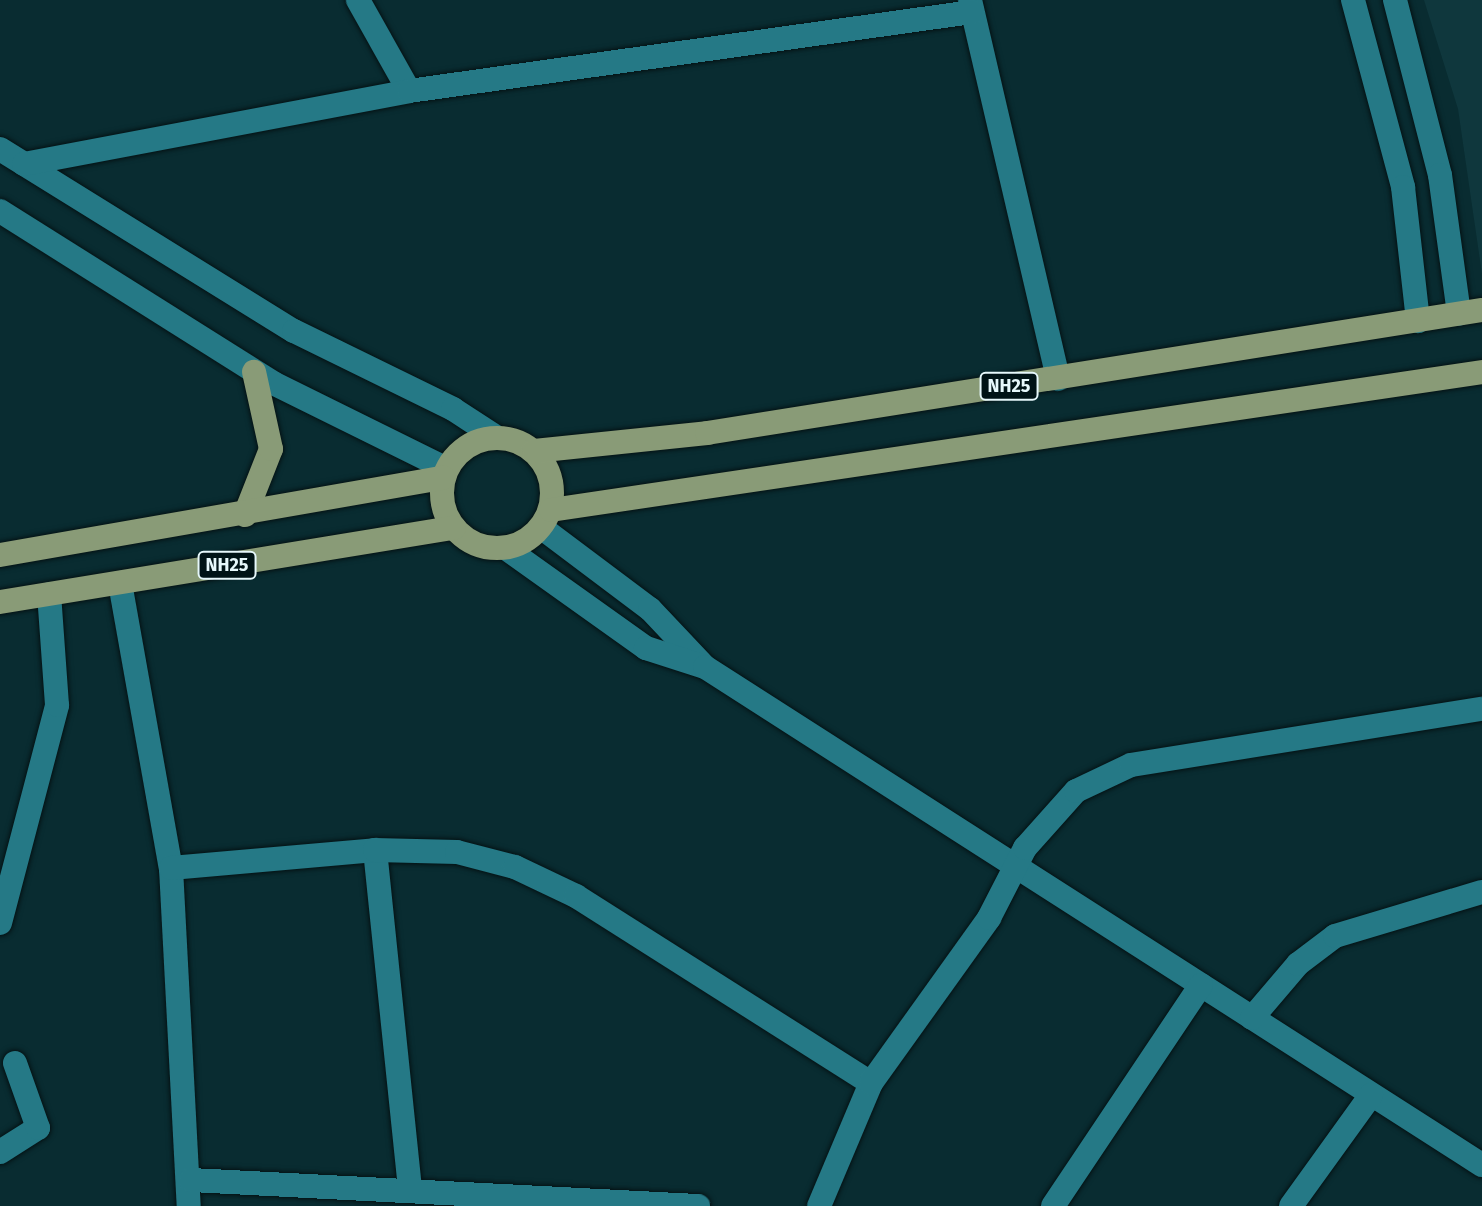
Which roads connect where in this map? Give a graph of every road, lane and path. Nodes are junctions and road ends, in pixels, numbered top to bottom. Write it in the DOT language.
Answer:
graph roads {
  1 [pos="358,0"];
  2 [pos="1353,0"];
  3 [pos="1395,0"];
  4 [pos="971,6"];
  5 [pos="409,91"];
  6 [pos="0,149"];
  7 [pos="24,164"];
  8 [pos="0,211"];
  9 [pos="1470,312"];
  10 [pos="1418,321"];
  11 [pos="254,372"];
  12 [pos="1482,372"];
  13 [pos="1058,379"];
  14 [pos="496,437"];
  15 [pos="534,451"];
  16 [pos="445,473"];
  17 [pos="245,515"];
  18 [pos="547,519"];
  19 [pos="454,528"];
  20 [pos="507,549"];
  21 [pos="0,555"];
  22 [pos="120,583"];
  23 [pos="49,594"];
  24 [pos="0,602"];
  25 [pos="705,667"];
  26 [pos="1482,709"];
  27 [pos="375,850"];
  28 [pos="1017,867"];
  29 [pos="171,868"];
  30 [pos="1479,896"];
  31 [pos="0,923"];
  32 [pos="1201,985"];
  33 [pos="1252,1018"];
  34 [pos="15,1063"];
  35 [pos="871,1083"];
  36 [pos="1371,1095"];
  37 [pos="0,1152"];
  38 [pos="1482,1165"];
  39 [pos="191,1180"];
  40 [pos="410,1187"];
  41 [pos="189,1206"];
  42 [pos="698,1206"];
  43 [pos="819,1206"];
  44 [pos="1053,1206"];
  45 [pos="1291,1206"];
  1 -- 5 [label="street"];
  2 -- 10 [label="street"];
  3 -- 9 [label="street"];
  4 -- 5 [label="street"];
  4 -- 13 [label="street"];
  5 -- 7 [label="street"];
  6 -- 7 [label="street"];
  7 -- 14 [label="street"];
  8 -- 11 [label="street"];
  9 -- 10 [label="main road, NH25"];
  10 -- 13 [label="main road, NH25"];
  11 -- 16 [label="street"];
  11 -- 17 [label="main road"];
  12 -- 18 [label="main road"];
  13 -- 15 [label="main road, NH25"];
  14 -- 15 [label="main road, NH25"];
  14 -- 16 [label="main road"];
  15 -- 18 [label="main road"];
  16 -- 17 [label="main road, NH25"];
  16 -- 19 [label="main road"];
  17 -- 21 [label="main road, NH25"];
  18 -- 20 [label="main road"];
  18 -- 25 [label="street"];
  19 -- 20 [label="main road"];
  19 -- 22 [label="main road, NH25"];
  20 -- 25 [label="street"];
  22 -- 23 [label="main road, NH25"];
  22 -- 29 [label="street"];
  23 -- 24 [label="main road, NH25"];
  23 -- 31 [label="street"];
  25 -- 28 [label="street"];
  26 -- 28 [label="street"];
  27 -- 29 [label="street"];
  27 -- 35 [label="street"];
  27 -- 40 [label="street"];
  28 -- 32 [label="street"];
  28 -- 35 [label="street"];
  29 -- 39 [label="street"];
  30 -- 33 [label="street"];
  32 -- 33 [label="street"];
  32 -- 44 [label="street"];
  33 -- 36 [label="street"];
  34 -- 37 [label="street"];
  35 -- 43 [label="street"];
  36 -- 38 [label="street"];
  36 -- 45 [label="street"];
  39 -- 40 [label="street"];
  39 -- 41 [label="street"];
  40 -- 42 [label="street"];
}
